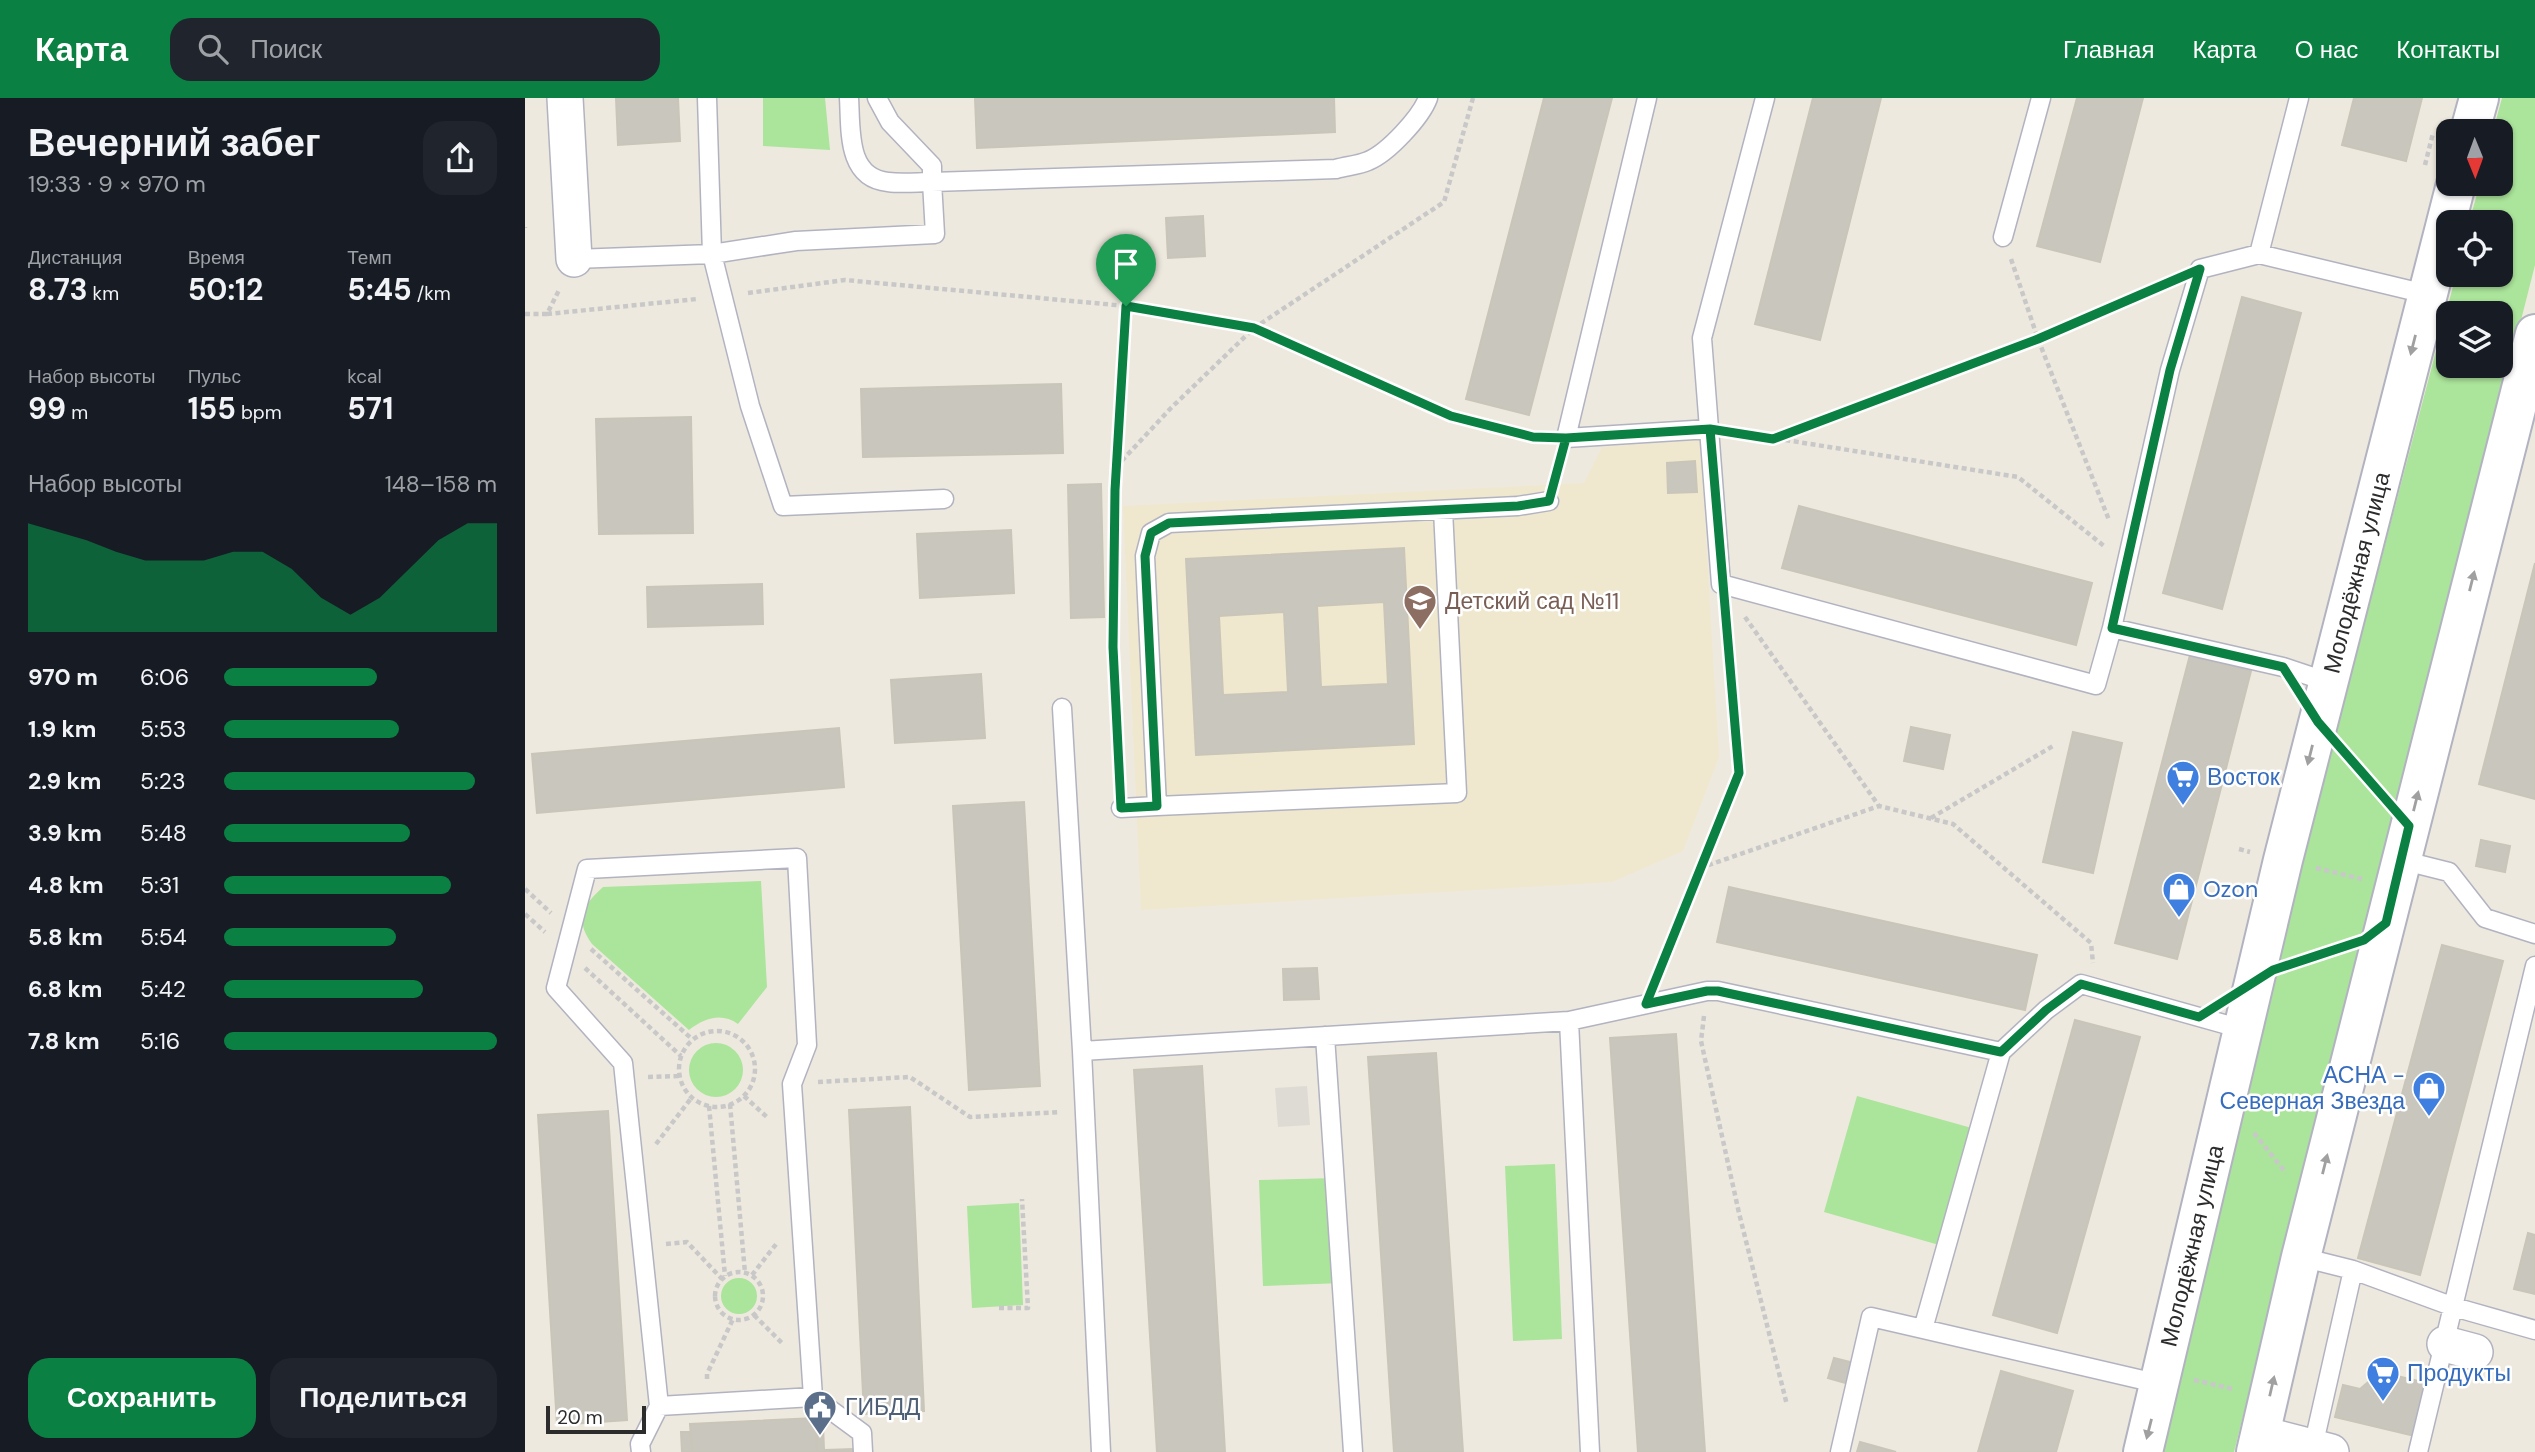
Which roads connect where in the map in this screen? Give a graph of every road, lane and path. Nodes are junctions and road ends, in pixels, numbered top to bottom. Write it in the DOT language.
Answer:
graph roads {
  1 [pos="565,98"];
  2 [pos="707,98"];
  3 [pos="849,98"];
  4 [pos="877,98"];
  5 [pos="1428,98"];
  6 [pos="1473,98"];
  7 [pos="1647,98"];
  8 [pos="1765,98"];
  9 [pos="2041,98"];
  10 [pos="2299,98"];
  11 [pos="2479,98"];
  12 [pos="2473,119"];
  13 [pos="932,182"];
  14 [pos="2453,196"];
  15 [pos="2003,237"];
  16 [pos="712,254"];
  17 [pos="2259,254"];
  18 [pos="573,259"];
  19 [pos="2200,269"];
  20 [pos="2426,294"];
  21 [pos="724,297"];
  22 [pos="1126,306"];
  23 [pos="525,314"];
  24 [pos="547,314"];
  25 [pos="1254,328"];
  26 [pos="2535,334"];
  27 [pos="2038,339"];
  28 [pos="1710,429"];
  29 [pos="1566,438"];
  30 [pos="1773,439"];
  31 [pos="1116,468"];
  32 [pos="943,499"];
  33 [pos="1549,501"];
  34 [pos="1443,510"];
  35 [pos="2126,564"];
  36 [pos="1721,584"];
  37 [pos="2112,628"];
  38 [pos="2328,682"];
  39 [pos="1062,708"];
  40 [pos="2318,722"];
  41 [pos="2053,746"];
  42 [pos="1157,806"];
  43 [pos="1879,806"];
  44 [pos="1121,808"];
  45 [pos="1931,818"];
  46 [pos="2239,849"];
  47 [pos="2283,860"];
  48 [pos="1700,868"];
  49 [pos="2398,874"];
  50 [pos="525,889"];
  51 [pos="525,914"];
  52 [pos="571,930"];
  53 [pos="2535,934"];
  54 [pos="565,950"];
  55 [pos="2535,966"];
  56 [pos="2254,982"];
  57 [pos="2097,988"];
  58 [pos="1707,991"];
  59 [pos="1646,1004"];
  60 [pos="1569,1021"];
  61 [pos="2242,1030"];
  62 [pos="1325,1036"];
  63 [pos="692,1040"];
  64 [pos="1082,1051"];
  65 [pos="2001,1052"];
  66 [pos="681,1056"];
  67 [pos="792,1084"];
  68 [pos="692,1097"];
  69 [pos="730,1104"];
  70 [pos="709,1106"];
  71 [pos="1085,1111"];
  72 [pos="2246,1123"];
  73 [pos="636,1170"];
  74 [pos="2292,1180"];
  75 [pos="1022,1199"];
  76 [pos="643,1246"];
  77 [pos="2301,1257"];
  78 [pos="2353,1270"];
  79 [pos="745,1273"];
  80 [pos="723,1278"];
  81 [pos="2454,1307"];
  82 [pos="999,1308"];
  83 [pos="733,1319"];
  84 [pos="1923,1329"];
  85 [pos="2535,1330"];
  86 [pos="2174,1381"];
  87 [pos="2237,1390"];
  88 [pos="814,1397"];
  89 [pos="708,1403"];
  90 [pos="1787,1405"];
  91 [pos="659,1406"];
  92 [pos="2259,1443"];
  93 [pos="2322,1450"];
  94 [pos="641,1452"];
  95 [pos="863,1452"];
  96 [pos="1101,1452"];
  97 [pos="1353,1452"];
  98 [pos="1590,1452"];
  99 [pos="1840,1452"];
  100 [pos="2143,1452"];
  101 [pos="2418,1452"];
  1 -- 18 [label="street"];
  2 -- 16 [label="lane"];
  3 -- 13 [label="lane"];
  4 -- 13 [label="lane"];
  5 -- 13 [label="lane"];
  6 -- 25 [label="path"];
  7 -- 29 [label="lane"];
  8 -- 28 [label="lane"];
  9 -- 15 [label="lane"];
  10 -- 17 [label="lane"];
  11 -- 12 [label="street"];
  13 -- 16 [label="lane"];
  14 -- 20 [label="street, Молодёжная улица"];
  15 -- 27 [label="path"];
  16 -- 18 [label="lane"];
  16 -- 21 [label="lane"];
  17 -- 19 [label="lane"];
  17 -- 20 [label="lane"];
  18 -- 24 [label="path"];
  19 -- 27 [label="path"];
  19 -- 35 [label="lane"];
  20 -- 38 [label="street, Молодёжная улица, one-way"];
  21 -- 22 [label="path"];
  21 -- 24 [label="path"];
  21 -- 32 [label="lane"];
  22 -- 25 [label="path"];
  22 -- 31 [label="path"];
  23 -- 24 [label="path"];
  25 -- 29 [label="path"];
  25 -- 31 [label="path"];
  49 -- 26 [label="street, one-way"];
  27 -- 30 [label="path"];
  27 -- 35 [label="path"];
  28 -- 29 [label="lane"];
  28 -- 30 [label="path"];
  28 -- 36 [label="lane"];
  29 -- 33 [label="path"];
  30 -- 35 [label="path"];
  31 -- 44 [label="path"];
  33 -- 34 [label="lane"];
  34 -- 42 [label="lane"];
  34 -- 42 [label="lane"];
  35 -- 37 [label="lane"];
  36 -- 37 [label="lane"];
  36 -- 43 [label="path"];
  36 -- 48 [label="path"];
  37 -- 38 [label="lane"];
  38 -- 40 [label="street, Молодёжная улица"];
  39 -- 64 [label="lane"];
  40 -- 47 [label="street, Молодёжная улица, one-way"];
  40 -- 49 [label="path"];
  41 -- 45 [label="path"];
  42 -- 44 [label="lane"];
  43 -- 45 [label="path"];
  43 -- 48 [label="path"];
  45 -- 57 [label="path"];
  46 -- 47 [label="path"];
  47 -- 49 [label="path"];
  47 -- 56 [label="street, Молодёжная улица"];
  48 -- 59 [label="path"];
  49 -- 53 [label="lane"];
  49 -- 56 [label="path"];
  77 -- 49 [label="street, one-way"];
  50 -- 52 [label="path"];
  51 -- 54 [label="path"];
  52 -- 54 [label="lane"];
  52 -- 63 [label="path"];
  52 -- 67 [label="lane"];
  54 -- 66 [label="path"];
  54 -- 73 [label="lane"];
  55 -- 81 [label="lane"];
  56 -- 61 [label="street, Молодёжная улица"];
  57 -- 61 [label="lane"];
  57 -- 65 [label="lane"];
  58 -- 59 [label="lane"];
  58 -- 65 [label="lane"];
  58 -- 90 [label="path"];
  59 -- 60 [label="lane"];
  60 -- 62 [label="lane"];
  60 -- 98 [label="lane"];
  61 -- 86 [label="street, Молодёжная улица"];
  62 -- 64 [label="lane"];
  62 -- 97 [label="lane"];
  63 -- 66 [label="path"];
  63 -- 69 [label="path"];
  64 -- 71 [label="lane"];
  65 -- 84 [label="lane"];
  66 -- 68 [label="path"];
  67 -- 71 [label="path"];
  67 -- 88 [label="lane"];
  68 -- 70 [label="path"];
  68 -- 73 [label="path"];
  69 -- 70 [label="path"];
  69 -- 79 [label="path"];
  70 -- 80 [label="path"];
  71 -- 96 [label="lane"];
  72 -- 74 [label="path"];
  73 -- 76 [label="lane"];
  75 -- 82 [label="path"];
  76 -- 80 [label="path"];
  76 -- 91 [label="lane"];
  77 -- 78 [label="lane"];
  92 -- 77 [label="street, one-way"];
  78 -- 81 [label="lane"];
  78 -- 93 [label="lane"];
  79 -- 80 [label="path"];
  79 -- 83 [label="path"];
  80 -- 83 [label="path"];
  81 -- 85 [label="lane"];
  81 -- 101 [label="lane"];
  83 -- 89 [label="path"];
  84 -- 86 [label="lane"];
  84 -- 99 [label="lane"];
  86 -- 87 [label="path"];
  86 -- 100 [label="street, Молодёжная улица, one-way"];
  88 -- 89 [label="lane"];
  88 -- 95 [label="lane"];
  89 -- 91 [label="lane"];
  91 -- 94 [label="lane"];
  92 -- 93 [label="street"];
}
